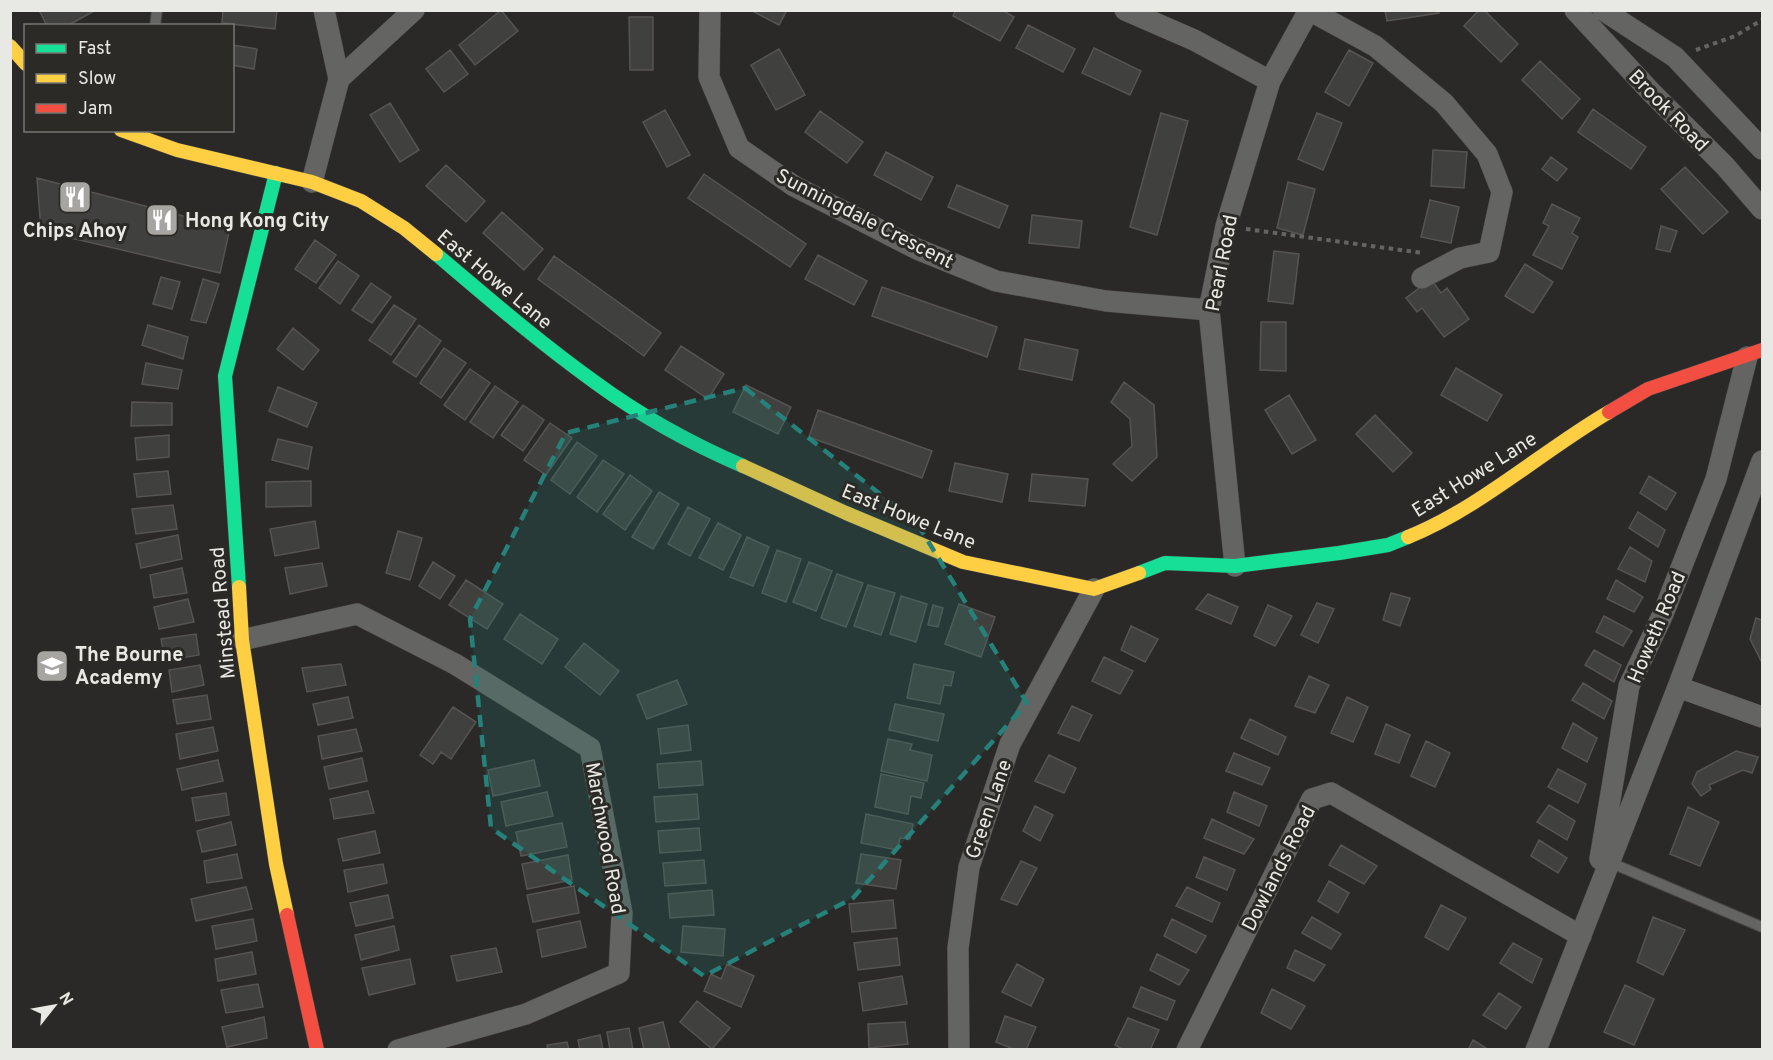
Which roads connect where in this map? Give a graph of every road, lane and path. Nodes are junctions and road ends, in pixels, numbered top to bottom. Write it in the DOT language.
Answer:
graph roads {
  1 [pos="324,10"];
  2 [pos="414,10"];
  3 [pos="710,10"];
  4 [pos="1125,10"];
  5 [pos="1309,10"];
  6 [pos="1575,10"];
  7 [pos="1603,10"];
  8 [pos="1762,20"];
  9 [pos="1675,57"];
  10 [pos="339,79"];
  11 [pos="1270,81"];
  12 [pos="139,134"];
  13 [pos="1762,149"];
  14 [pos="276,173"];
  15 [pos="312,182"];
  16 [pos="1762,209"];
  17 [pos="1226,226"];
  18 [pos="1425,253"];
  19 [pos="1422,278"];
  20 [pos="1209,310"];
  21 [pos="1755,354"];
  22 [pos="1762,461"];
  23 [pos="1755,501"];
  24 [pos="1235,566"];
  25 [pos="1094,589"];
  26 [pos="242,640"];
  27 [pos="1678,687"];
  28 [pos="1762,717"];
  29 [pos="1609,862"];
  30 [pos="1593,904"];
  31 [pos="1762,927"];
  32 [pos="1581,936"];
  33 [pos="317,1050"];
  34 [pos="398,1050"];
  35 [pos="959,1050"];
  36 [pos="1187,1050"];
  37 [pos="1536,1050"];
  1 -- 10 [label="street"];
  2 -- 10 [label="street"];
  3 -- 20 [label="street, Sunningdale Crescent"];
  4 -- 11 [label="street"];
  5 -- 11 [label="street, Pearl Road"];
  5 -- 19 [label="street"];
  6 -- 16 [label="street, Brook Road"];
  7 -- 9 [label="street, Brook Road"];
  8 -- 9 [label="path"];
  9 -- 13 [label="street, Brook Road"];
  10 -- 15 [label="street"];
  11 -- 17 [label="street, Pearl Road"];
  12 -- 14 [label="street, East Howe Lane"];
  14 -- 15 [label="street, East Howe Lane"];
  14 -- 26 [label="street, Minstead Road"];
  15 -- 25 [label="street, East Howe Lane"];
  17 -- 18 [label="path"];
  17 -- 20 [label="street, Pearl Road"];
  20 -- 24 [label="street, Pearl Road"];
  21 -- 24 [label="street, East Howe Lane"];
  21 -- 30 [label="street, Howeth Road"];
  22 -- 23 [label="street, Howeth Road"];
  23 -- 27 [label="street, Howeth Road"];
  24 -- 25 [label="street, East Howe Lane"];
  25 -- 35 [label="street, Green Lane"];
  26 -- 33 [label="street, Minstead Road"];
  26 -- 34 [label="street, Marchwood Road"];
  27 -- 28 [label="street"];
  27 -- 29 [label="street, Howeth Road"];
  29 -- 30 [label="street, Howeth Road"];
  29 -- 31 [label="lane"];
  30 -- 32 [label="street, Howeth Road"];
  32 -- 36 [label="street, Dowlands Road"];
  32 -- 37 [label="street, Howeth Road"];
}
